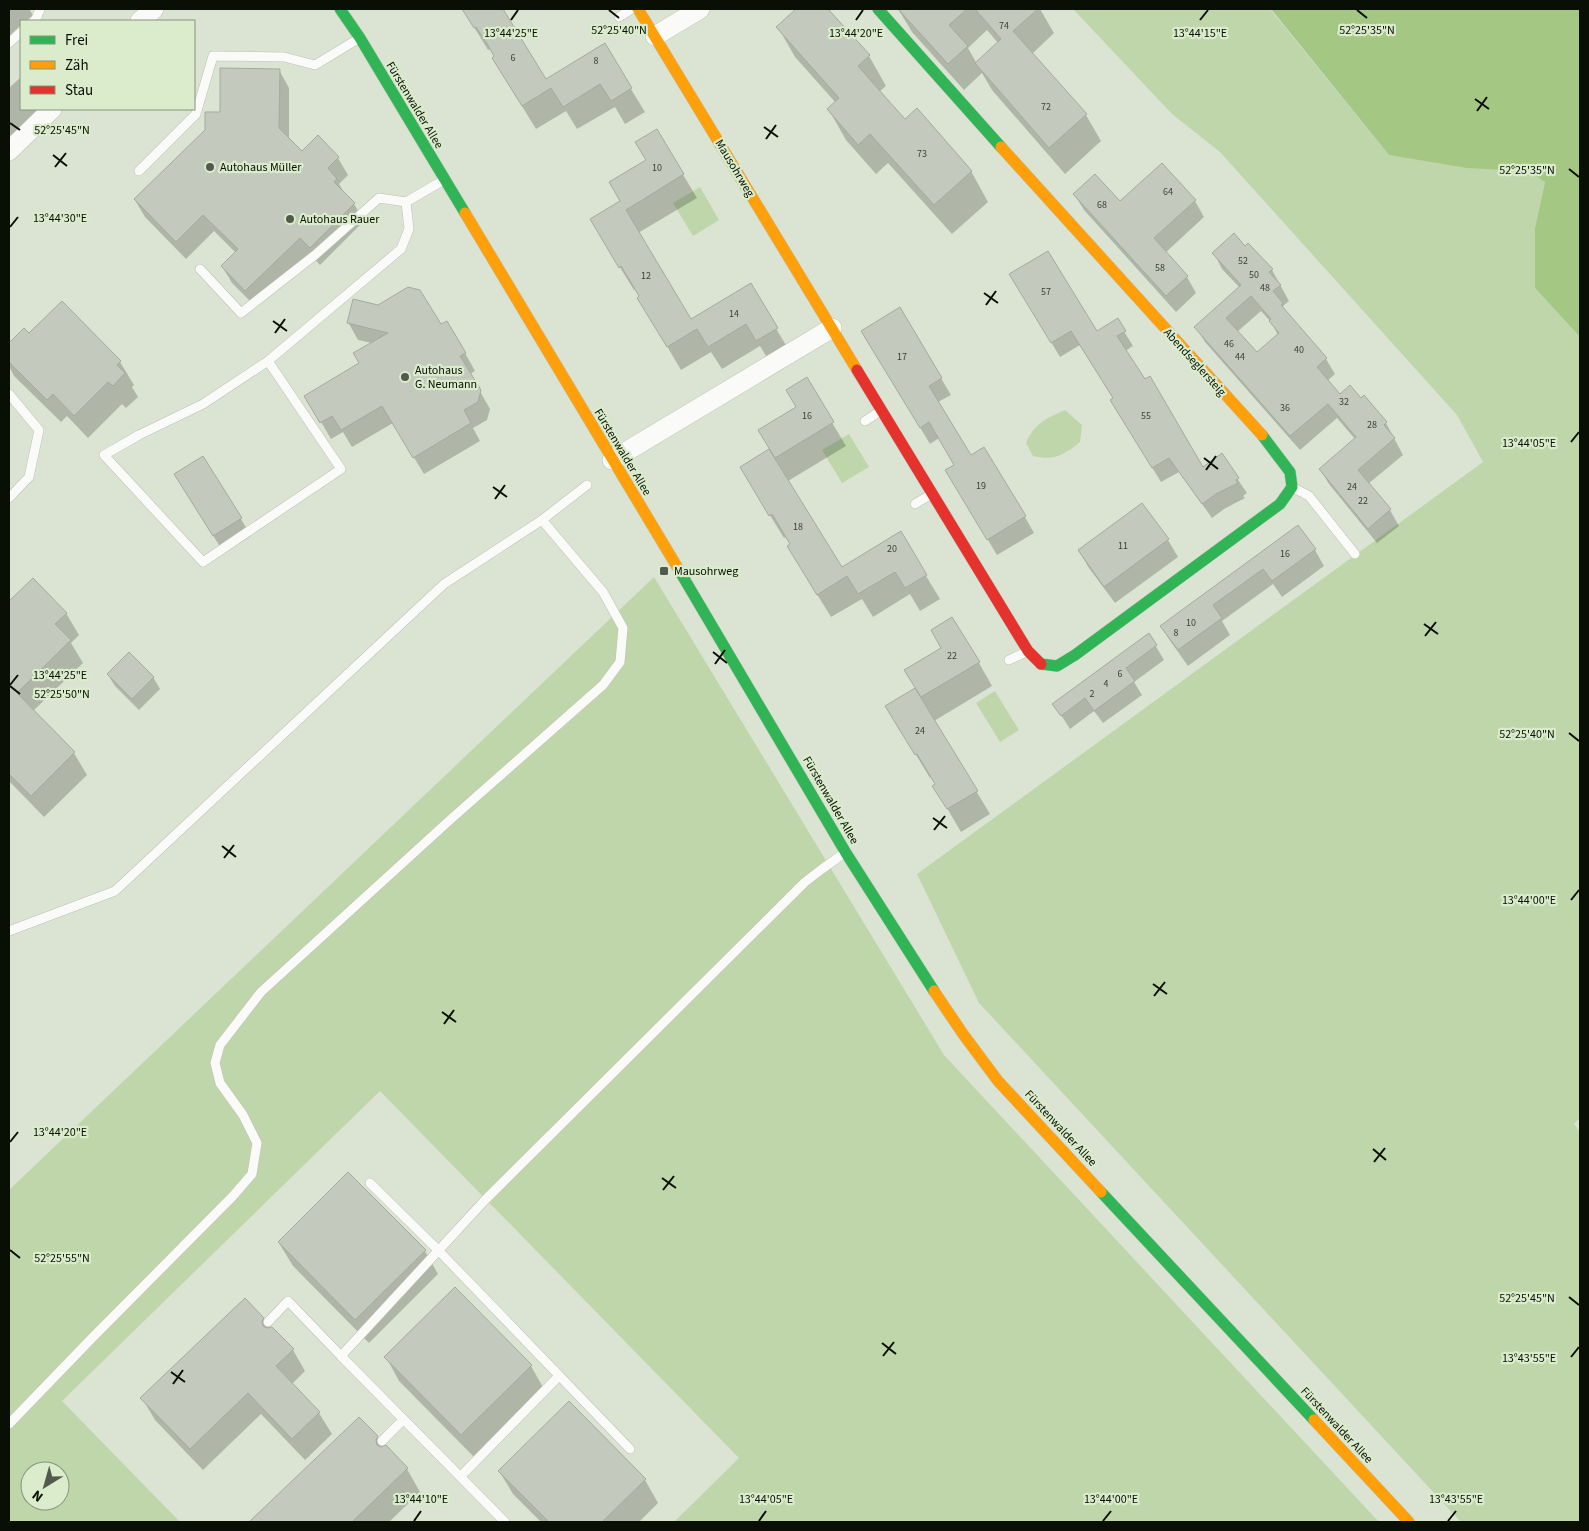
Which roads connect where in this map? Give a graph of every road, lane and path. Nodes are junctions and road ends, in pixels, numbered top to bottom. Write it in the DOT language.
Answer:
graph roads {
  1 [pos="154,9"];
  2 [pos="340,9"];
  3 [pos="632,9"];
  4 [pos="638,9"];
  5 [pos="700,9"];
  6 [pos="878,9"];
  7 [pos="619,17"];
  8 [pos="141,20"];
  9 [pos="20,33"];
  10 [pos="655,36"];
  11 [pos="360,38"];
  12 [pos="9,43"];
  13 [pos="51,110"];
  14 [pos="9,151"];
  15 [pos="138,171"];
  16 [pos="444,180"];
  17 [pos="406,202"];
  18 [pos="200,269"];
  19 [pos="832,328"];
  20 [pos="268,361"];
  21 [pos="9,394"];
  22 [pos="882,411"];
  23 [pos="865,421"];
  24 [pos="612,460"];
  25 [pos="587,485"];
  26 [pos="1292,487"];
  27 [pos="932,494"];
  28 [pos="9,498"];
  29 [pos="915,504"];
  30 [pos="542,520"];
  31 [pos="1355,554"];
  32 [pos="1028,651"];
  33 [pos="1009,660"];
  34 [pos="846,853"];
  35 [pos="9,931"];
  36 [pos="370,1183"];
  37 [pos="439,1251"];
  38 [pos="268,1322"];
  39 [pos="341,1356"];
  40 [pos="559,1376"];
  41 [pos="403,1420"];
  42 [pos="9,1424"];
  43 [pos="382,1441"];
  44 [pos="630,1449"];
  45 [pos="461,1476"];
  46 [pos="506,1522"];
  47 [pos="1409,1522"];
  1 -- 8 [label="street"];
  2 -- 11 [label="main road, Fürstenwalder Allee"];
  3 -- 7 [label="lane"];
  4 -- 10 [label="main road, Mausohrweg"];
  5 -- 10 [label="street"];
  6 -- 26 [label="main road, Abendseglersteig"];
  9 -- 12 [label="lane"];
  10 -- 19 [label="main road, Mausohrweg"];
  11 -- 15 [label="lane"];
  11 -- 16 [label="main road, Fürstenwalder Allee"];
  13 -- 14 [label="street"];
  16 -- 17 [label="lane"];
  16 -- 24 [label="main road, Fürstenwalder Allee"];
  17 -- 18 [label="lane"];
  17 -- 20 [label="lane"];
  19 -- 22 [label="main road, Mausohrweg"];
  19 -- 24 [label="street"];
  20 -- 20 [label="lane"];
  21 -- 28 [label="lane"];
  22 -- 23 [label="lane"];
  22 -- 27 [label="main road, Mausohrweg"];
  24 -- 34 [label="main road, Fürstenwalder Allee"];
  25 -- 30 [label="lane"];
  26 -- 31 [label="lane"];
  26 -- 32 [label="main road, Mausohrweg"];
  27 -- 29 [label="lane"];
  27 -- 32 [label="main road, Mausohrweg"];
  30 -- 35 [label="lane"];
  30 -- 42 [label="lane"];
  32 -- 33 [label="lane"];
  34 -- 37 [label="lane"];
  34 -- 47 [label="main road, Fürstenwalder Allee"];
  36 -- 37 [label="lane"];
  37 -- 39 [label="lane"];
  37 -- 40 [label="lane"];
  38 -- 39 [label="lane"];
  39 -- 41 [label="lane"];
  40 -- 44 [label="lane"];
  40 -- 45 [label="lane"];
  41 -- 43 [label="lane"];
  41 -- 45 [label="lane"];
  45 -- 46 [label="lane"];
}
